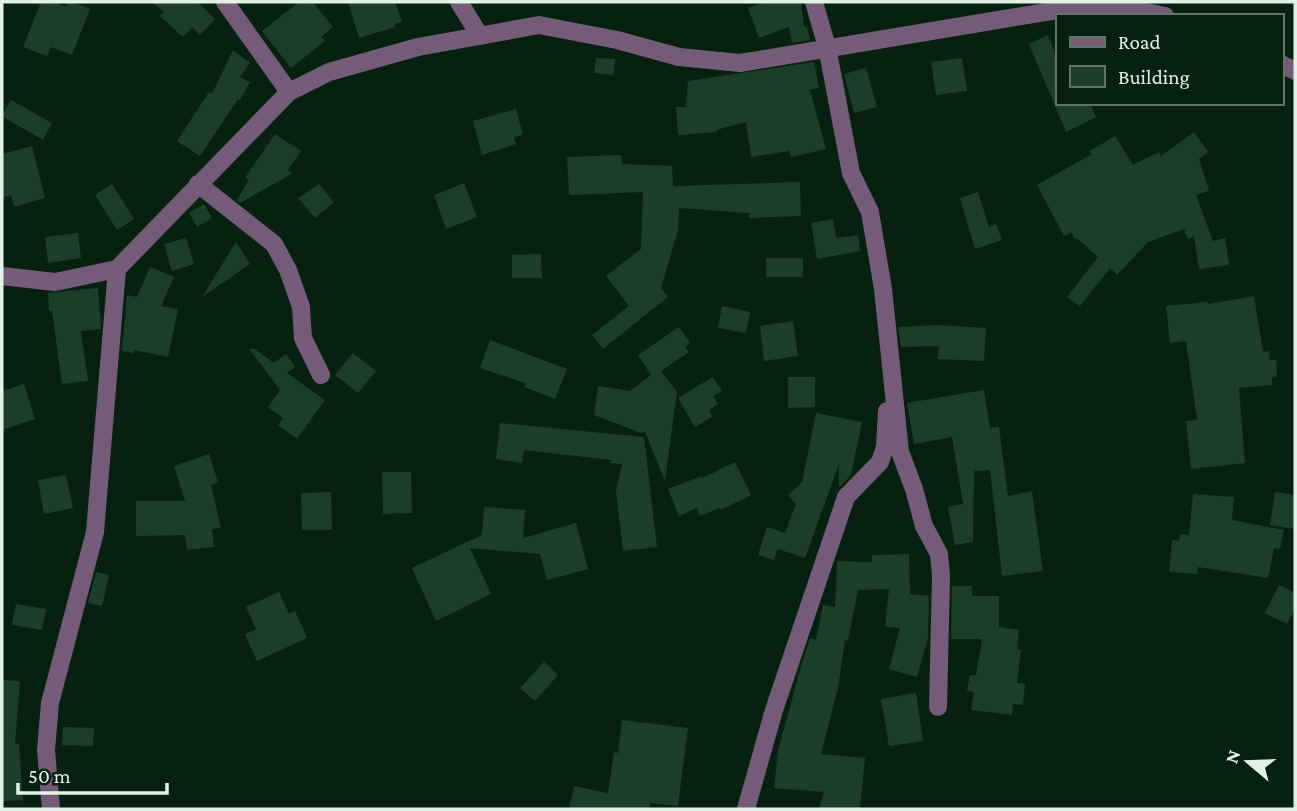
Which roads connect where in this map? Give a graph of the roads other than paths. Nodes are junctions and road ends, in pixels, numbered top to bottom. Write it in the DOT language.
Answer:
graph roads {
  1 [pos="225,2"];
  2 [pos="459,2"];
  3 [pos="814,2"];
  4 [pos="1156,14"];
  5 [pos="480,36"];
  6 [pos="827,47"];
  7 [pos="289,92"];
  8 [pos="198,184"];
  9 [pos="117,269"];
  10 [pos="2,276"];
  11 [pos="891,362"];
  12 [pos="321,375"];
  13 [pos="938,707"];
  14 [pos="51,809"];
  15 [pos="746,809"];
  1 -- 7 [label="street"];
  2 -- 5 [label="street"];
  3 -- 6 [label="street"];
  4 -- 6 [label="street"];
  5 -- 6 [label="street"];
  5 -- 7 [label="street"];
  6 -- 11 [label="street"];
  7 -- 8 [label="street"];
  8 -- 9 [label="street"];
  8 -- 12 [label="street"];
  9 -- 10 [label="street"];
  9 -- 14 [label="street"];
  11 -- 13 [label="street"];
  11 -- 15 [label="street"];
}
